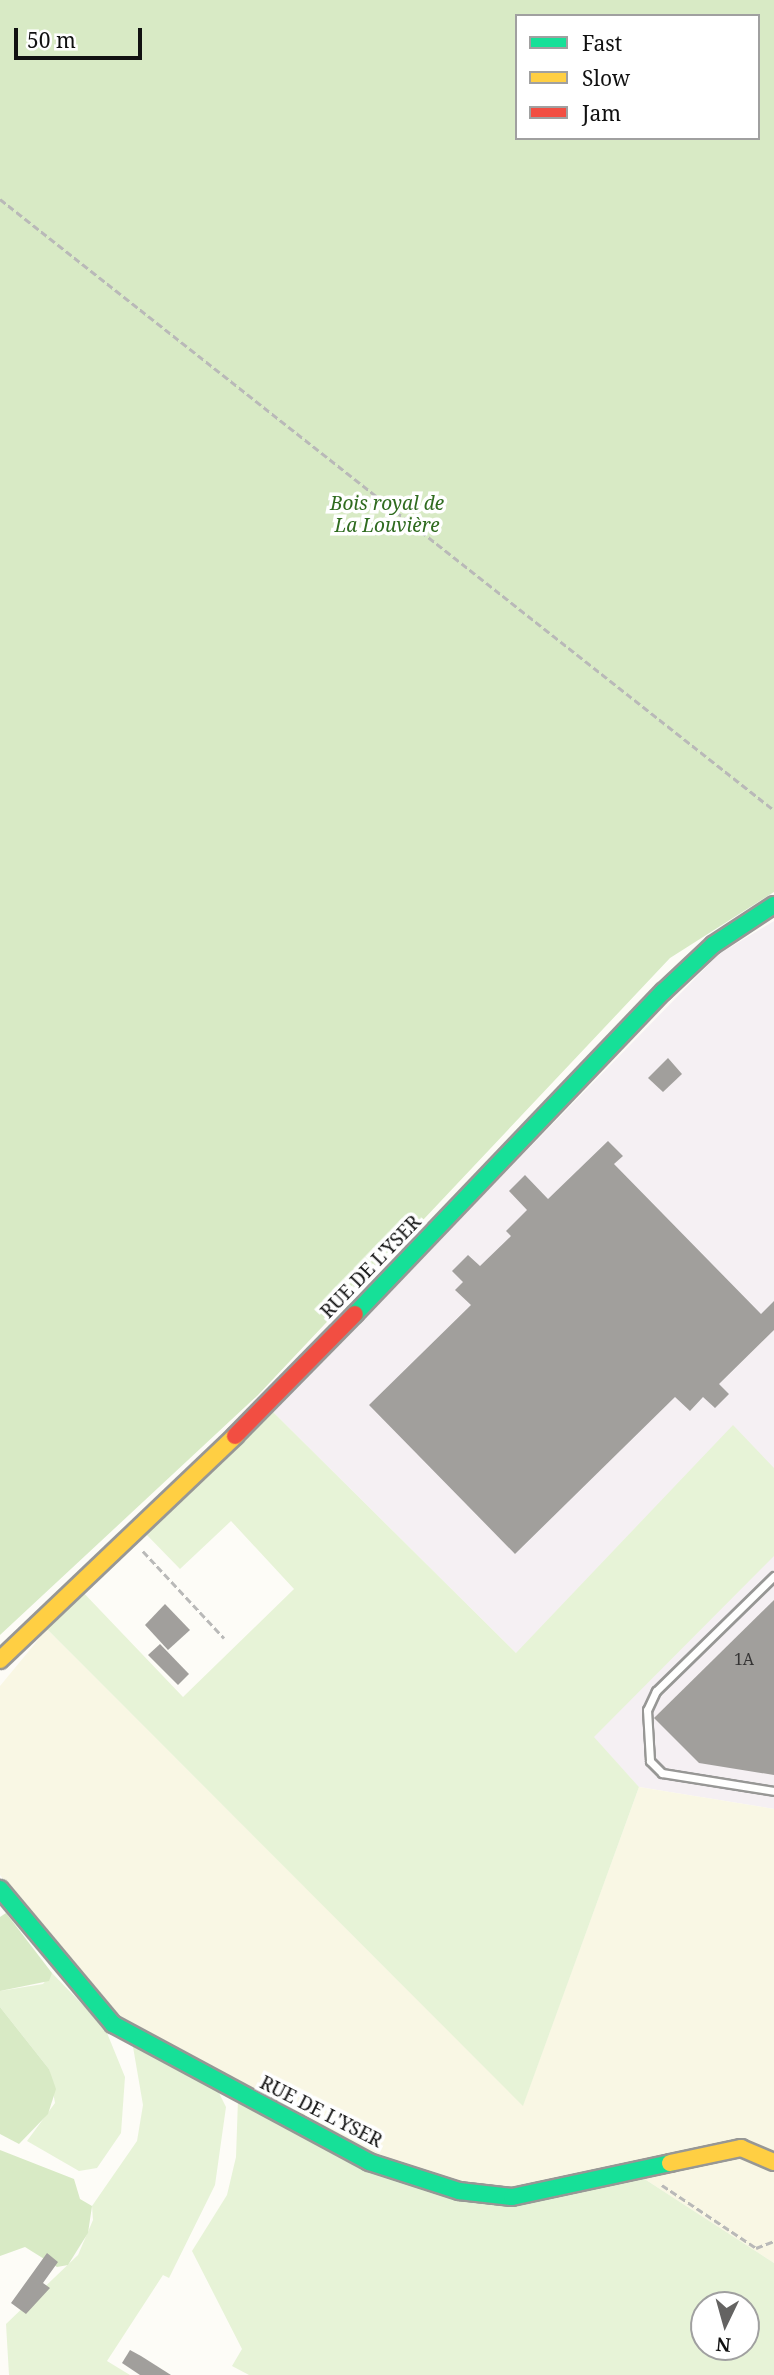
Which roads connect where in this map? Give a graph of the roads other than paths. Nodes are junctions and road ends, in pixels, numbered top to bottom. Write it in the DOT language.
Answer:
graph roads {
  1 [pos="774,905"];
  2 [pos="774,1576"];
  3 [pos="0,1660"];
  4 [pos="774,1791"];
  5 [pos="0,1889"];
  6 [pos="774,2162"];
  1 -- 3 [label="street, RUE DE L'YSER"];
  2 -- 4 [label="lane"];
  5 -- 6 [label="street, RUE DE L'YSER"];
}
